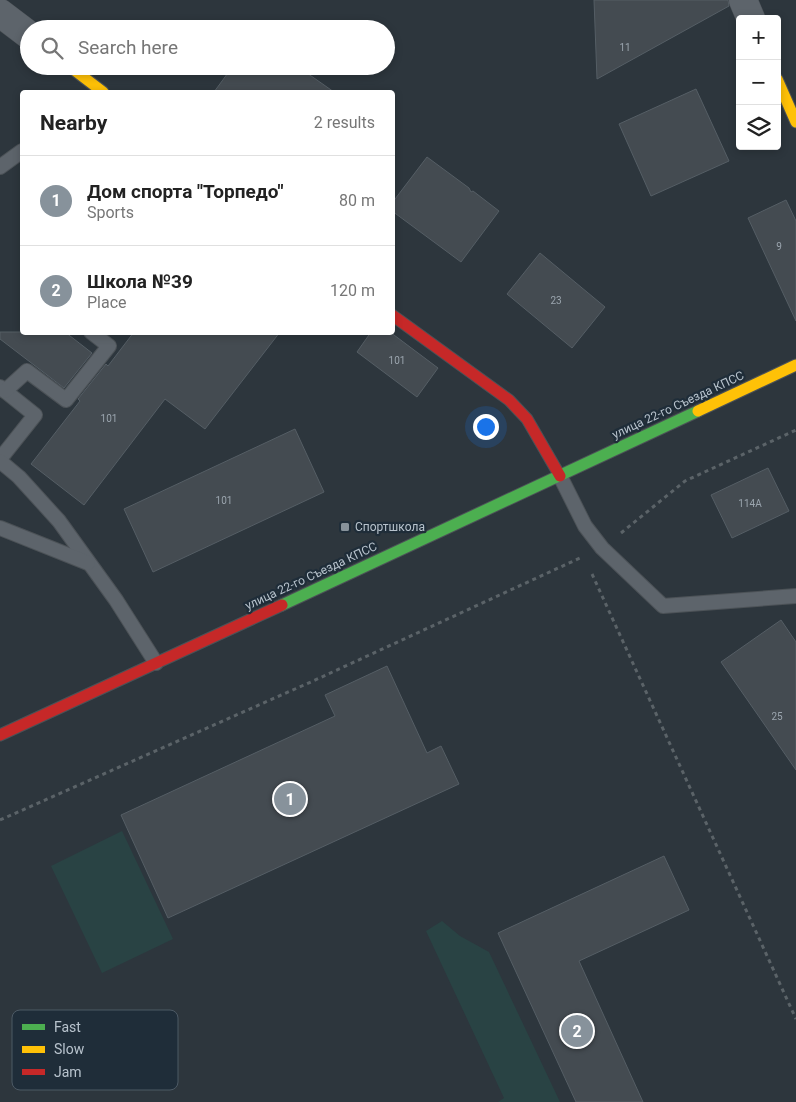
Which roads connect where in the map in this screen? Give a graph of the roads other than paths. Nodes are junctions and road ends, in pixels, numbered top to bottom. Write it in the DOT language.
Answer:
graph roads {
  1 [pos="743,0"];
  2 [pos="0,13"];
  3 [pos="749,15"];
  4 [pos="20,28"];
  5 [pos="79,75"];
  6 [pos="781,88"];
  7 [pos="96,90"];
  8 [pos="796,122"];
  9 [pos="20,152"];
  10 [pos="0,167"];
  11 [pos="395,317"];
  12 [pos="95,335"];
  13 [pos="796,365"];
  14 [pos="2,389"];
  15 [pos="0,460"];
  16 [pos="560,476"];
  17 [pos="0,528"];
  18 [pos="88,563"];
  19 [pos="796,596"];
  20 [pos="156,663"];
  21 [pos="0,735"];
  1 -- 3 [label="street"];
  2 -- 4 [label="street"];
  5 -- 7 [label="main road"];
  6 -- 8 [label="main road"];
  9 -- 10 [label="lane"];
  11 -- 16 [label="main road"];
  12 -- 14 [label="lane"];
  13 -- 16 [label="main road, улица 22-го Съезда КПСС"];
  14 -- 15 [label="lane"];
  15 -- 18 [label="lane"];
  16 -- 19 [label="lane"];
  16 -- 20 [label="main road, улица 22-го Съезда КПСС"];
  17 -- 18 [label="lane"];
  18 -- 20 [label="lane"];
  20 -- 21 [label="main road, улица 22-го Съезда КПСС"];
}
